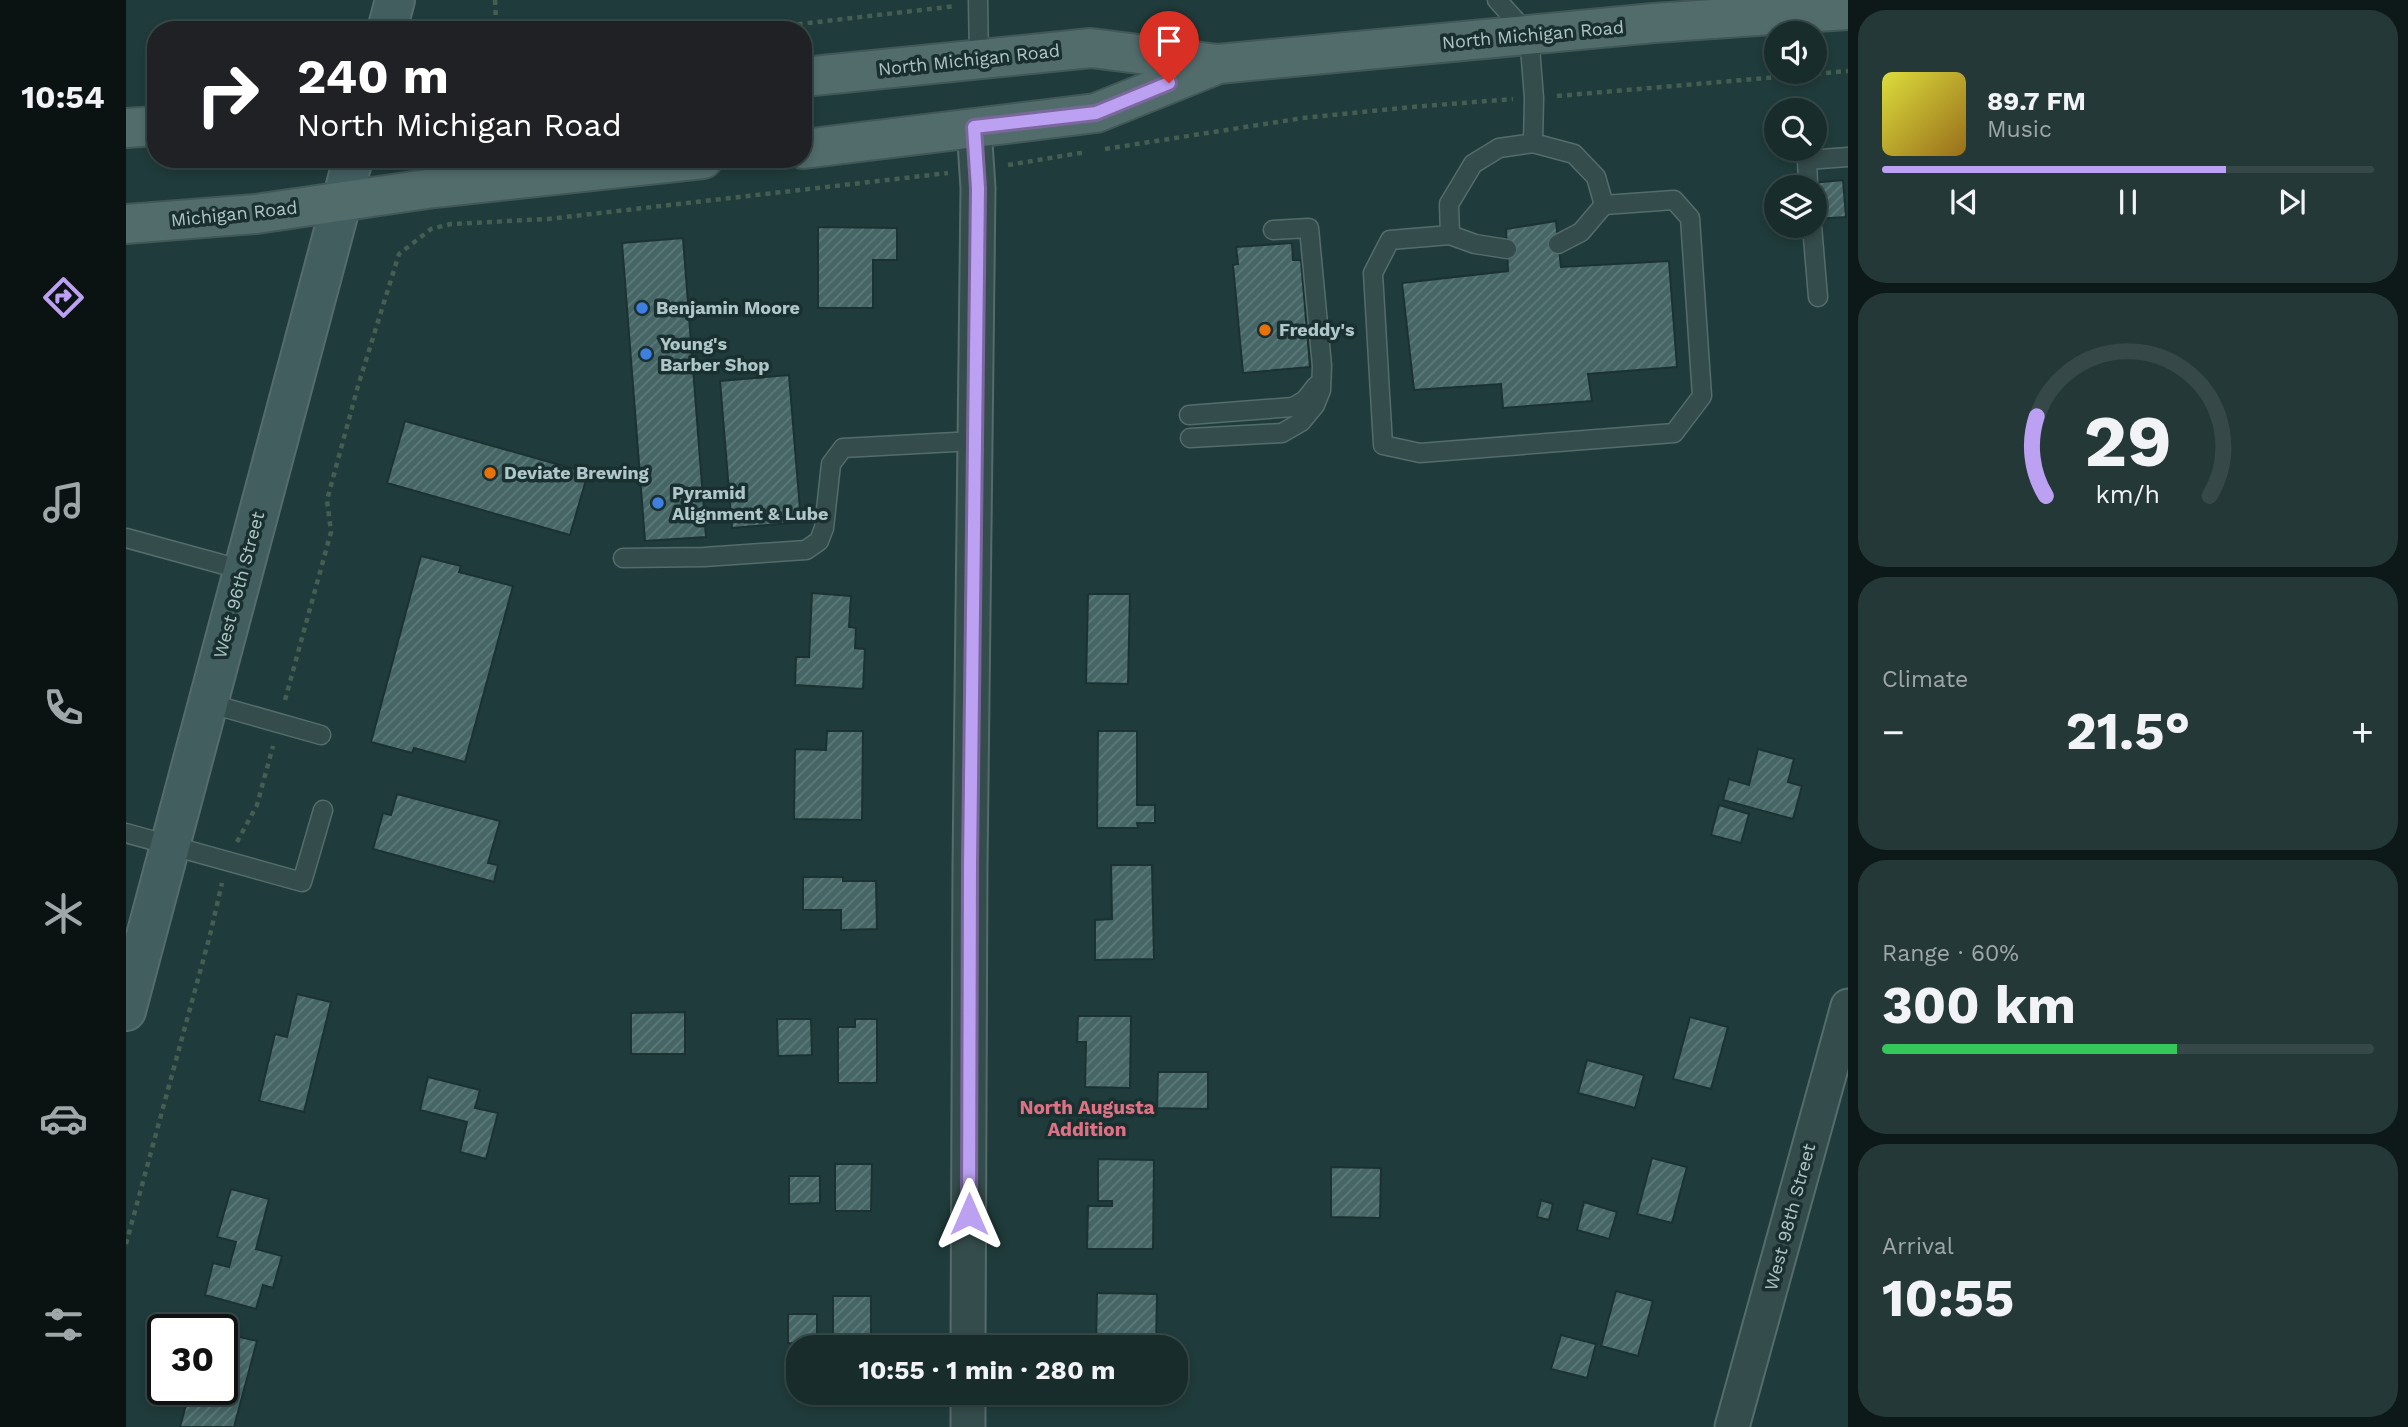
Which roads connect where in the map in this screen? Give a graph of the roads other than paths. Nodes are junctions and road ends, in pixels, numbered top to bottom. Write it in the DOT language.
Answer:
graph roads {
  1 [pos="396,0"];
  2 [pos="978,0"];
  3 [pos="1497,0"];
  4 [pos="1714,10"];
  5 [pos="1848,10"];
  6 [pos="390,21"];
  7 [pos="1529,35"];
  8 [pos="979,58"];
  9 [pos="1218,64"];
  10 [pos="812,75"];
  11 [pos="147,127"];
  12 [pos="974,127"];
  13 [pos="126,128"];
  14 [pos="1533,143"];
  15 [pos="812,148"];
  16 [pos="1848,157"];
  17 [pos="350,168"];
  18 [pos="624,168"];
  19 [pos="1808,175"];
  20 [pos="341,200"];
  21 [pos="1604,205"];
  22 [pos="126,224"];
  23 [pos="1273,230"];
  24 [pos="1450,235"];
  25 [pos="1813,238"];
  26 [pos="1558,244"];
  27 [pos="1507,249"];
  28 [pos="1818,297"];
  29 [pos="1322,366"];
  30 [pos="1189,415"];
  31 [pos="1190,438"];
  32 [pos="974,441"];
  33 [pos="127,544"];
  34 [pos="623,558"];
  35 [pos="243,569"];
  36 [pos="208,703"];
  37 [pos="321,735"];
  38 [pos="323,810"];
  39 [pos="126,833"];
  40 [pos="169,844"];
  41 [pos="1848,1006"];
  42 [pos="126,1011"];
  43 [pos="968,1335"];
  44 [pos="968,1405"];
  45 [pos="968,1427"];
  46 [pos="1732,1427"];
  1 -- 6 [label="street"];
  2 -- 8 [label="lane"];
  3 -- 7 [label="lane"];
  4 -- 5 [label="main road, North Michigan Road"];
  4 -- 7 [label="main road, North Michigan Road"];
  7 -- 9 [label="main road, North Michigan Road"];
  7 -- 14 [label="lane"];
  8 -- 9 [label="main road, North Michigan Road"];
  8 -- 10 [label="main road, North Michigan Road"];
  9 -- 12 [label="main road, North Michigan Road"];
  11 -- 13 [label="main road"];
  12 -- 15 [label="main road, North Michigan Road"];
  12 -- 32 [label="street"];
  14 -- 21 [label="lane"];
  14 -- 24 [label="lane"];
  16 -- 19 [label="lane"];
  17 -- 20 [label="street, West 96th Street"];
  18 -- 20 [label="main road"];
  20 -- 22 [label="main road, Michigan Road"];
  20 -- 35 [label="street, West 96th Street"];
  21 -- 24 [label="lane"];
  21 -- 26 [label="lane"];
  23 -- 29 [label="lane"];
  24 -- 27 [label="lane"];
  25 -- 28 [label="lane"];
  29 -- 30 [label="lane"];
  29 -- 31 [label="lane"];
  32 -- 34 [label="lane"];
  32 -- 43 [label="street"];
  33 -- 35 [label="lane"];
  35 -- 36 [label="street, West 96th Street"];
  36 -- 37 [label="lane"];
  36 -- 40 [label="street, West 96th Street"];
  38 -- 40 [label="lane"];
  39 -- 40 [label="lane"];
  40 -- 42 [label="street, West 96th Street"];
  41 -- 46 [label="street, West 98th Street"];
  44 -- 45 [label="street"];
}
